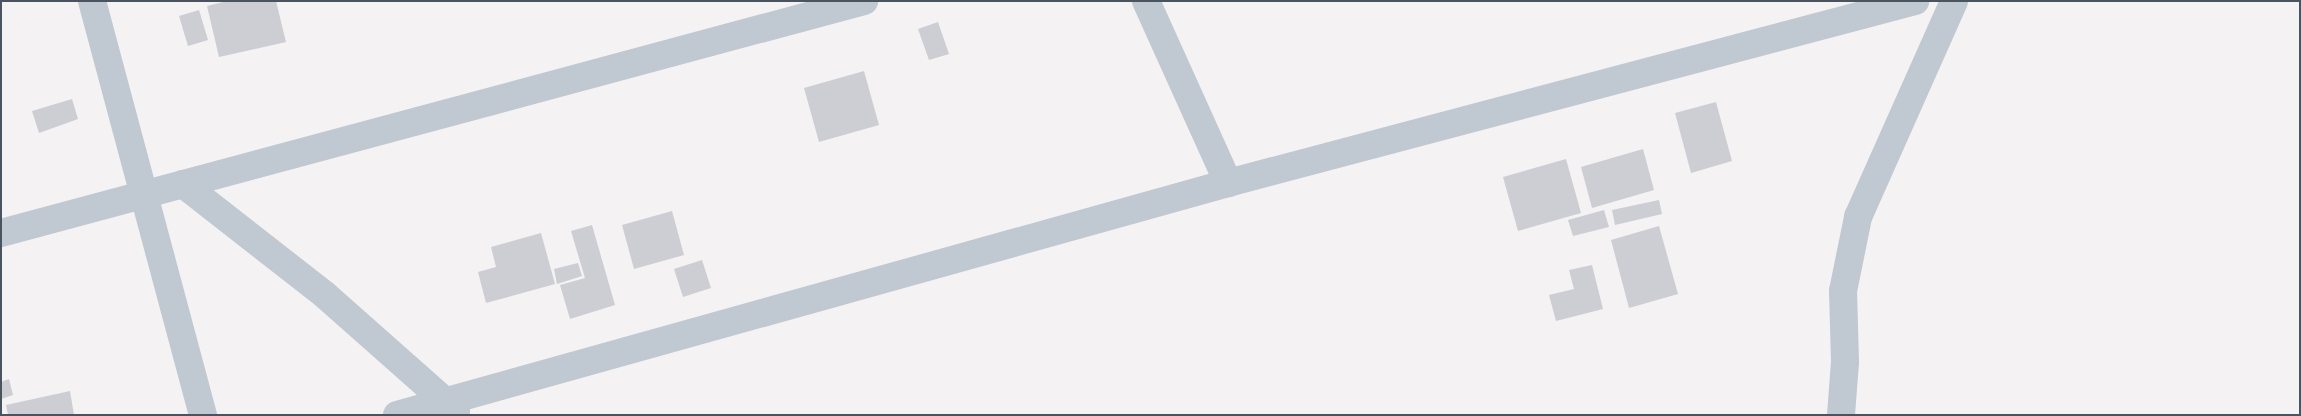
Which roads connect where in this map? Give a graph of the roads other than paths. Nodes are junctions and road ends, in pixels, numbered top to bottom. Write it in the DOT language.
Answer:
graph roads {
  1 [pos="92,1"];
  2 [pos="864,1"];
  3 [pos="1146,1"];
  4 [pos="1915,1"];
  5 [pos="1954,1"];
  6 [pos="1826,11"];
  7 [pos="1228,183"];
  8 [pos="183,184"];
  9 [pos="143,195"];
  10 [pos="1,233"];
  11 [pos="454,408"];
  12 [pos="203,415"];
  13 [pos="397,415"];
  14 [pos="1841,415"];
  1 -- 9 [label="street"];
  2 -- 8 [label="street"];
  3 -- 7 [label="street"];
  4 -- 6 [label="street"];
  5 -- 14 [label="street"];
  6 -- 7 [label="street"];
  7 -- 11 [label="street"];
  8 -- 9 [label="street"];
  8 -- 11 [label="street"];
  9 -- 10 [label="street"];
  9 -- 12 [label="street"];
  11 -- 13 [label="street"];
}
